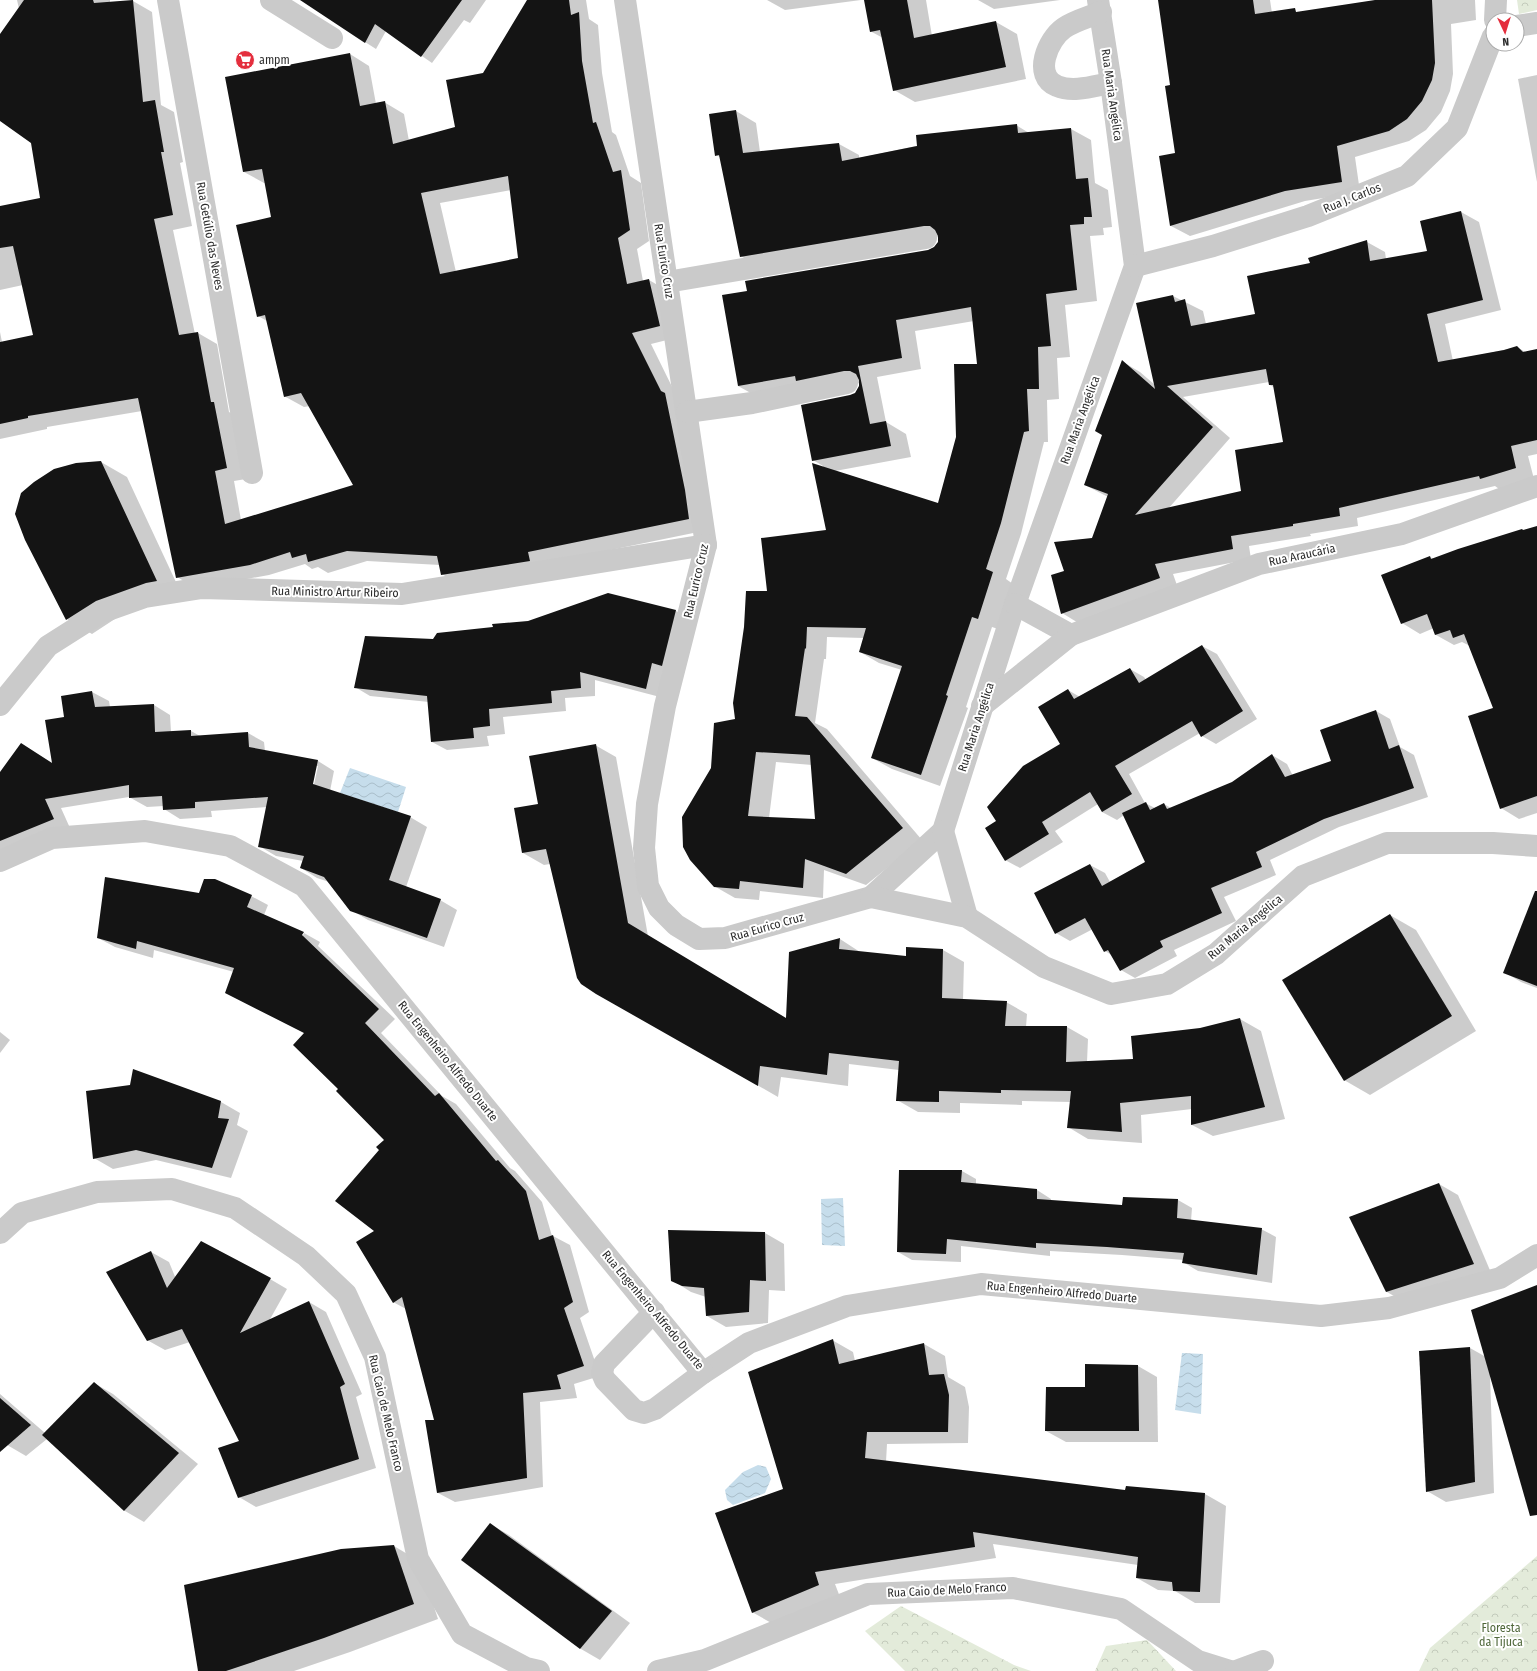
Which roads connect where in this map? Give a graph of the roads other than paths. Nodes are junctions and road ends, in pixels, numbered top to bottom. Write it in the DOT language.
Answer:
graph roads {
  1 [pos="168,0"];
  2 [pos="271,0"];
  3 [pos="625,0"];
  4 [pos="1496,0"];
  5 [pos="1099,6"];
  6 [pos="1496,12"];
  7 [pos="1537,23"];
  8 [pos="1525,25"];
  9 [pos="332,38"];
  10 [pos="1487,52"];
  11 [pos="1111,83"];
  12 [pos="926,238"];
  13 [pos="1135,266"];
  14 [pos="667,282"];
  15 [pos="847,383"];
  16 [pos="687,412"];
  17 [pos="252,473"];
  18 [pos="1537,486"];
  19 [pos="706,545"];
  20 [pos="1014,604"];
  21 [pos="1071,635"];
  22 [pos="0,705"];
  23 [pos="982,706"];
  24 [pos="943,831"];
  25 [pos="1537,846"];
  26 [pos="0,861"];
  27 [pos="871,897"];
  28 [pos="967,917"];
  29 [pos="0,1233"];
  30 [pos="1537,1255"];
  31 [pos="654,1312"];
  32 [pos="703,1373"];
  33 [pos="1263,1661"];
  34 [pos="539,1671"];
  35 [pos="658,1671"];
  36 [pos="1230,1671"];
  37 [pos="1236,1671"];
  1 -- 17 [label="street, Rua Getúlio das Neves"];
  2 -- 9 [label="street"];
  3 -- 14 [label="street, Rua Eurico Cruz"];
  4 -- 6 [label="street"];
  5 -- 11 [label="street, Rua Maria Angélica"];
  5 -- 11 [label="street"];
  7 -- 8 [label="street"];
  10 -- 13 [label="street, Rua J. Carlos"];
  11 -- 13 [label="street, Rua Maria Angélica"];
  12 -- 14 [label="street"];
  13 -- 20 [label="street, Rua Maria Angélica"];
  14 -- 16 [label="street, Rua Eurico Cruz"];
  15 -- 16 [label="street"];
  16 -- 19 [label="street, Rua Eurico Cruz"];
  18 -- 21 [label="street, Rua Araucária"];
  19 -- 22 [label="street, Rua Ministro Artur Ribeiro"];
  19 -- 27 [label="street, Rua Eurico Cruz"];
  20 -- 21 [label="street"];
  20 -- 23 [label="street, Rua Maria Angélica"];
  21 -- 23 [label="street, Rua Araucária"];
  23 -- 24 [label="street, Rua Maria Angélica"];
  24 -- 27 [label="street"];
  24 -- 28 [label="street"];
  25 -- 28 [label="street, Rua Maria Angélica"];
  26 -- 31 [label="street, Rua Engenheiro Alfredo Duarte"];
  27 -- 28 [label="street, Rua Maria Angélica"];
  29 -- 34 [label="street, Rua Caio de Melo Franco"];
  30 -- 32 [label="street, Rua Engenheiro Alfredo Duarte"];
  31 -- 32 [label="street, Rua Engenheiro Alfredo Duarte"];
  31 -- 32 [label="street"];
  33 -- 37 [label="street"];
  35 -- 36 [label="street, Rua Caio de Melo Franco"];
}
